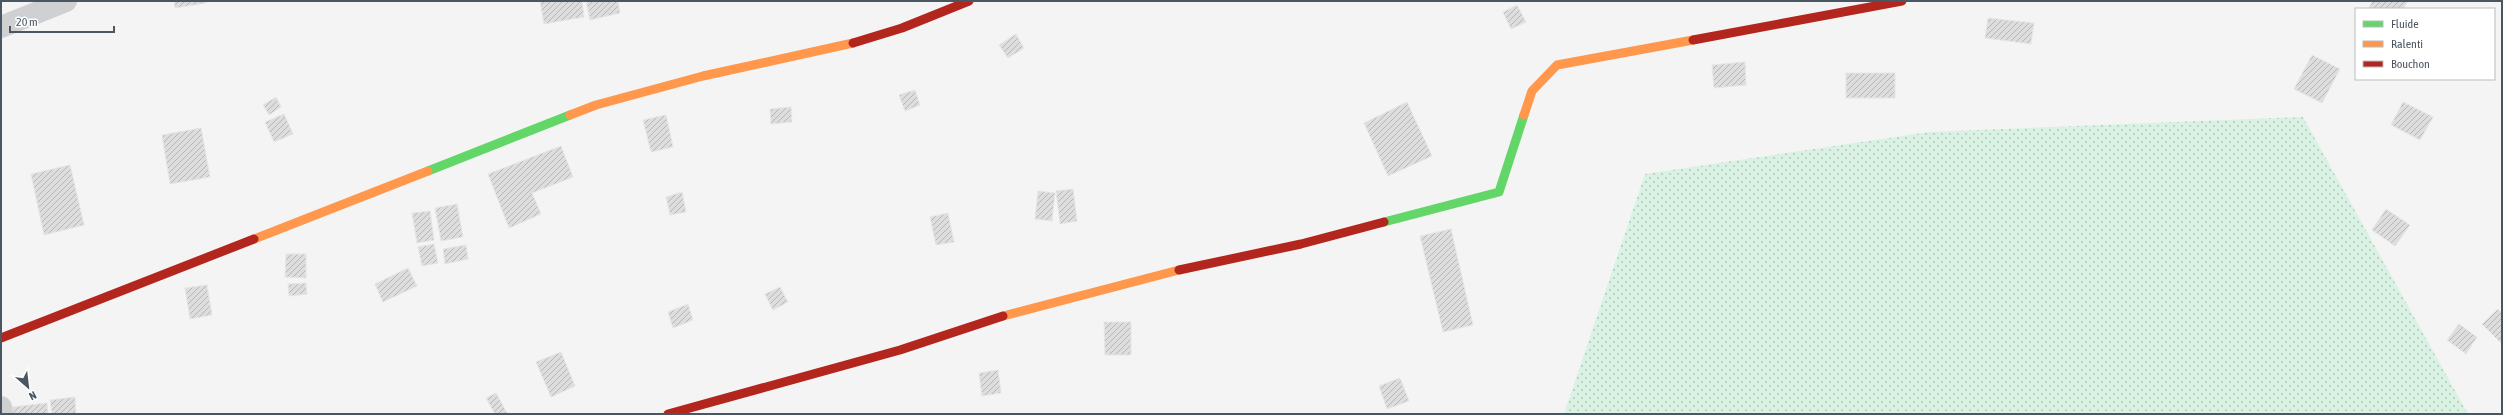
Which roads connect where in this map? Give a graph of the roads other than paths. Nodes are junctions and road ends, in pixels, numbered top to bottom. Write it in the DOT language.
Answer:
graph roads {
  1 [pos="66,1"];
  2 [pos="969,1"];
  3 [pos="1902,1"];
  4 [pos="1,27"];
  5 [pos="1,338"];
  6 [pos="1,407"];
  7 [pos="2,414"];
  8 [pos="668,414"];
  1 -- 4 [label="street"];
  2 -- 5 [label="street"];
  3 -- 8 [label="street"];
  6 -- 7 [label="street"];
}
